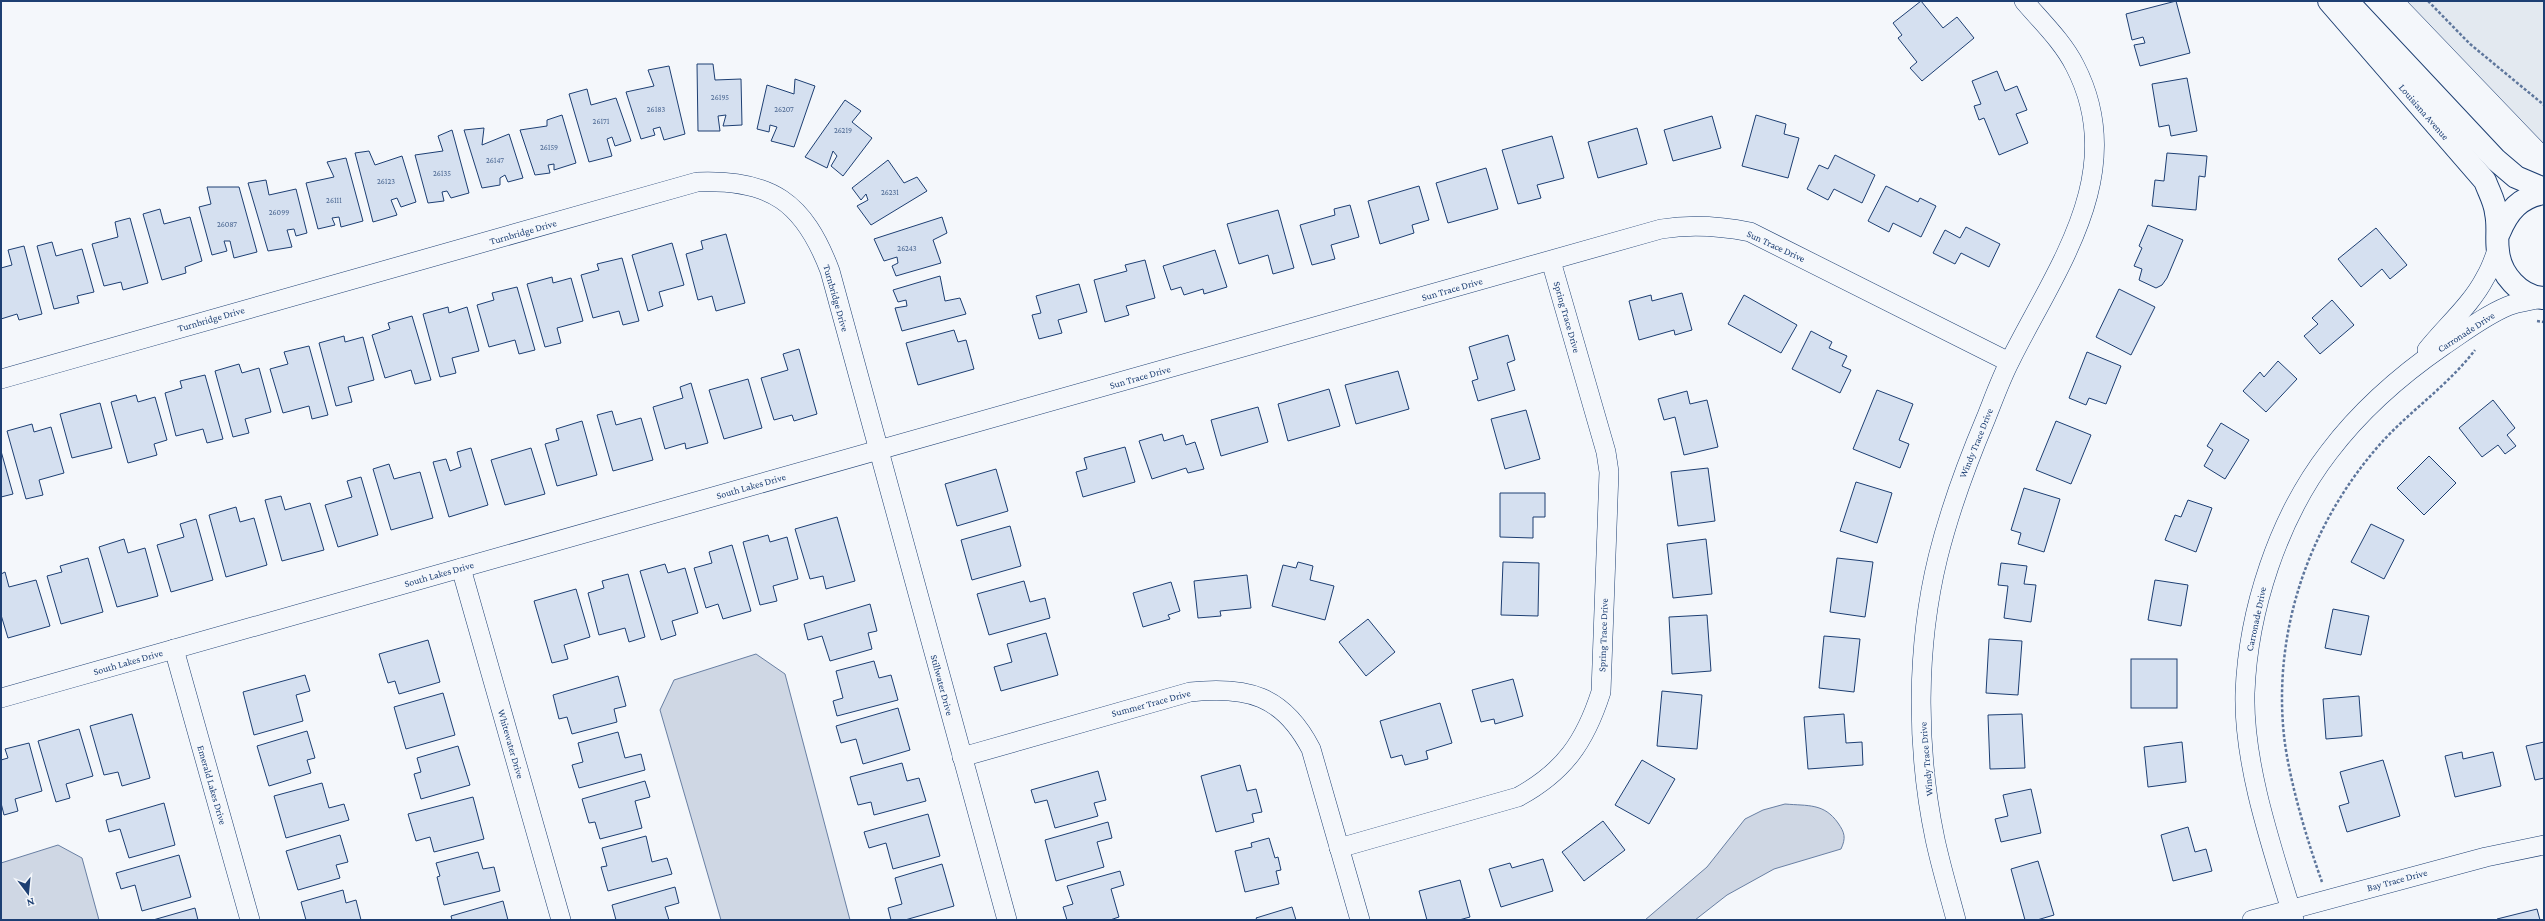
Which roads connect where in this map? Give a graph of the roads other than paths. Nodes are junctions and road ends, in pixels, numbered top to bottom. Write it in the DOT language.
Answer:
graph roads {
  1 [pos="2024,1"];
  2 [pos="2329,1"];
  3 [pos="2347,1"];
  4 [pos="2544,189"];
  5 [pos="2544,193"];
  6 [pos="2498,241"];
  7 [pos="1551,261"];
  8 [pos="2543,298"];
  9 [pos="2009,362"];
  10 [pos="2416,364"];
  11 [pos="1,379"];
  12 [pos="878,451"];
  13 [pos="461,568"];
  14 [pos="174,649"];
  15 [pos="1,698"];
  16 [pos="962,757"];
  17 [pos="2544,845"];
  18 [pos="1339,848"];
  19 [pos="2293,914"];
  20 [pos="250,920"];
  21 [pos="561,920"];
  22 [pos="1007,920"];
  23 [pos="1360,920"];
  24 [pos="1956,920"];
  25 [pos="2252,920"];
  1 -- 9 [label="street, Windy Trace Drive"];
  2 -- 6 [label="main road, Louisiana Avenue"];
  3 -- 4 [label="main road, Louisiana Avenue"];
  5 -- 6 [label="main road"];
  6 -- 8 [label="main road, Louisiana Avenue"];
  6 -- 10 [label="street, Carronade Drive"];
  7 -- 9 [label="street, Sun Trace Drive"];
  7 -- 12 [label="street, Sun Trace Drive"];
  7 -- 18 [label="street, Spring Trace Drive"];
  8 -- 10 [label="street, Carronade Drive"];
  9 -- 24 [label="street, Windy Trace Drive"];
  10 -- 19 [label="street, Carronade Drive"];
  11 -- 12 [label="street, Turnbridge Drive"];
  12 -- 13 [label="street, South Lakes Drive"];
  12 -- 16 [label="street, Stillwater Drive"];
  13 -- 14 [label="street, South Lakes Drive"];
  13 -- 21 [label="street, Whitewater Drive"];
  14 -- 15 [label="street, South Lakes Drive"];
  14 -- 20 [label="street, Emerald Lakes Drive"];
  16 -- 18 [label="street, Summer Trace Drive"];
  16 -- 22 [label="street, Stillwater Drive"];
  17 -- 19 [label="street, Bay Trace Drive"];
  18 -- 23 [label="street, Summer Trace Drive"];
  19 -- 25 [label="street, Bay Trace Drive"];
}
